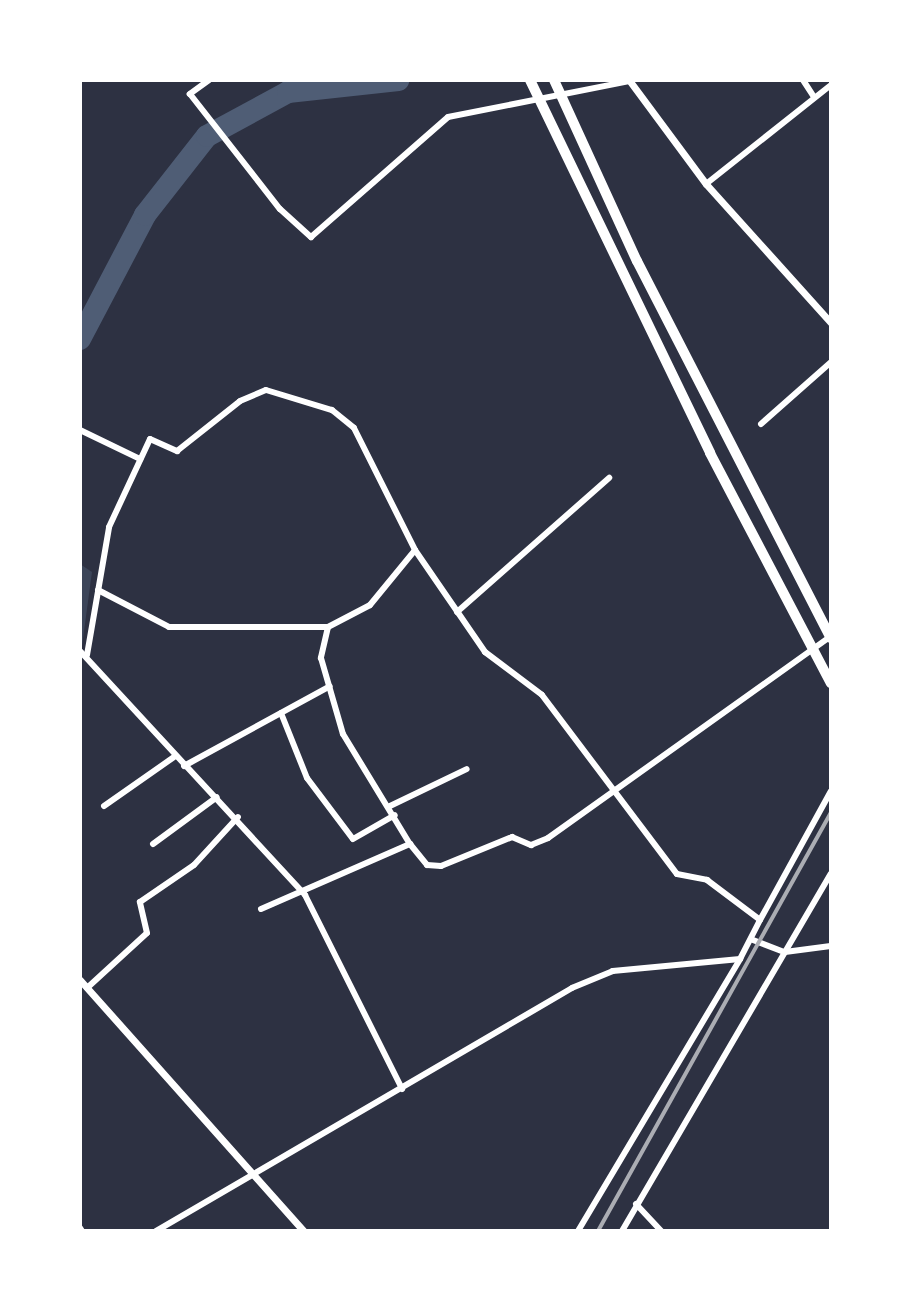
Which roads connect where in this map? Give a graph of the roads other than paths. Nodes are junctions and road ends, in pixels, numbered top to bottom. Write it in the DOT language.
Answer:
graph roads {
  1 [pos="209,80"];
  2 [pos="530,80"];
  3 [pos="554,80"];
  4 [pos="803,80"];
  5 [pos="629,81"];
  6 [pos="831,85"];
  7 [pos="561,96"];
  8 [pos="814,97"];
  9 [pos="538,98"];
  10 [pos="706,184"];
  11 [pos="831,323"];
  12 [pos="831,362"];
  13 [pos="761,424"];
  14 [pos="80,430"];
  15 [pos="140,459"];
  16 [pos="609,478"];
  17 [pos="415,550"];
  18 [pos="98,590"];
  19 [pos="457,612"];
  20 [pos="328,627"];
  21 [pos="831,637"];
  22 [pos="813,648"];
  23 [pos="84,653"];
  24 [pos="831,683"];
  25 [pos="330,686"];
  26 [pos="281,713"];
  27 [pos="174,757"];
  28 [pos="184,766"];
  29 [pos="467,769"];
  30 [pos="831,791"];
  31 [pos="620,794"];
  32 [pos="217,797"];
  33 [pos="104,806"];
  34 [pos="390,806"];
  35 [pos="395,815"];
  36 [pos="238,817"];
  37 [pos="153,844"];
  38 [pos="410,844"];
  39 [pos="831,874"];
  40 [pos="305,895"];
  41 [pos="261,909"];
  42 [pos="760,920"];
  43 [pos="753,940"];
  44 [pos="831,946"];
  45 [pos="785,952"];
  46 [pos="740,959"];
  47 [pos="80,980"];
  48 [pos="87,988"];
  49 [pos="402,1089"];
  50 [pos="253,1173"];
  51 [pos="636,1204"];
  52 [pos="156,1231"];
  53 [pos="304,1231"];
  54 [pos="578,1231"];
  55 [pos="622,1231"];
  56 [pos="661,1231"];
  1 -- 9 [label="street"];
  2 -- 9 [label="highway"];
  3 -- 7 [label="highway"];
  4 -- 8 [label="street"];
  5 -- 7 [label="street"];
  5 -- 10 [label="street"];
  6 -- 8 [label="street"];
  7 -- 9 [label="street"];
  7 -- 21 [label="highway"];
  8 -- 10 [label="street"];
  9 -- 22 [label="highway"];
  10 -- 11 [label="street"];
  12 -- 13 [label="street"];
  14 -- 15 [label="street"];
  15 -- 17 [label="street"];
  15 -- 18 [label="street"];
  16 -- 19 [label="street"];
  17 -- 19 [label="street"];
  17 -- 20 [label="street"];
  18 -- 20 [label="street"];
  18 -- 23 [label="street"];
  19 -- 31 [label="street"];
  20 -- 25 [label="street"];
  21 -- 22 [label="street"];
  22 -- 24 [label="highway"];
  22 -- 31 [label="street"];
  23 -- 27 [label="street"];
  25 -- 26 [label="street"];
  25 -- 34 [label="street"];
  26 -- 28 [label="street"];
  26 -- 35 [label="street"];
  27 -- 28 [label="street"];
  27 -- 33 [label="street"];
  28 -- 32 [label="street"];
  29 -- 34 [label="street"];
  30 -- 42 [label="street"];
  31 -- 38 [label="street"];
  31 -- 42 [label="street"];
  32 -- 36 [label="street"];
  32 -- 37 [label="street"];
  34 -- 35 [label="street"];
  35 -- 38 [label="street"];
  36 -- 40 [label="street"];
  36 -- 48 [label="street"];
  38 -- 40 [label="street"];
  39 -- 45 [label="street"];
  40 -- 41 [label="street"];
  40 -- 49 [label="street"];
  42 -- 43 [label="street"];
  43 -- 45 [label="street"];
  43 -- 46 [label="street"];
  44 -- 45 [label="street"];
  45 -- 51 [label="street"];
  46 -- 49 [label="street"];
  46 -- 54 [label="street"];
  47 -- 48 [label="street"];
  48 -- 50 [label="street"];
  49 -- 50 [label="street"];
  50 -- 52 [label="street"];
  50 -- 53 [label="street"];
  51 -- 55 [label="street"];
  51 -- 56 [label="street"];
}
